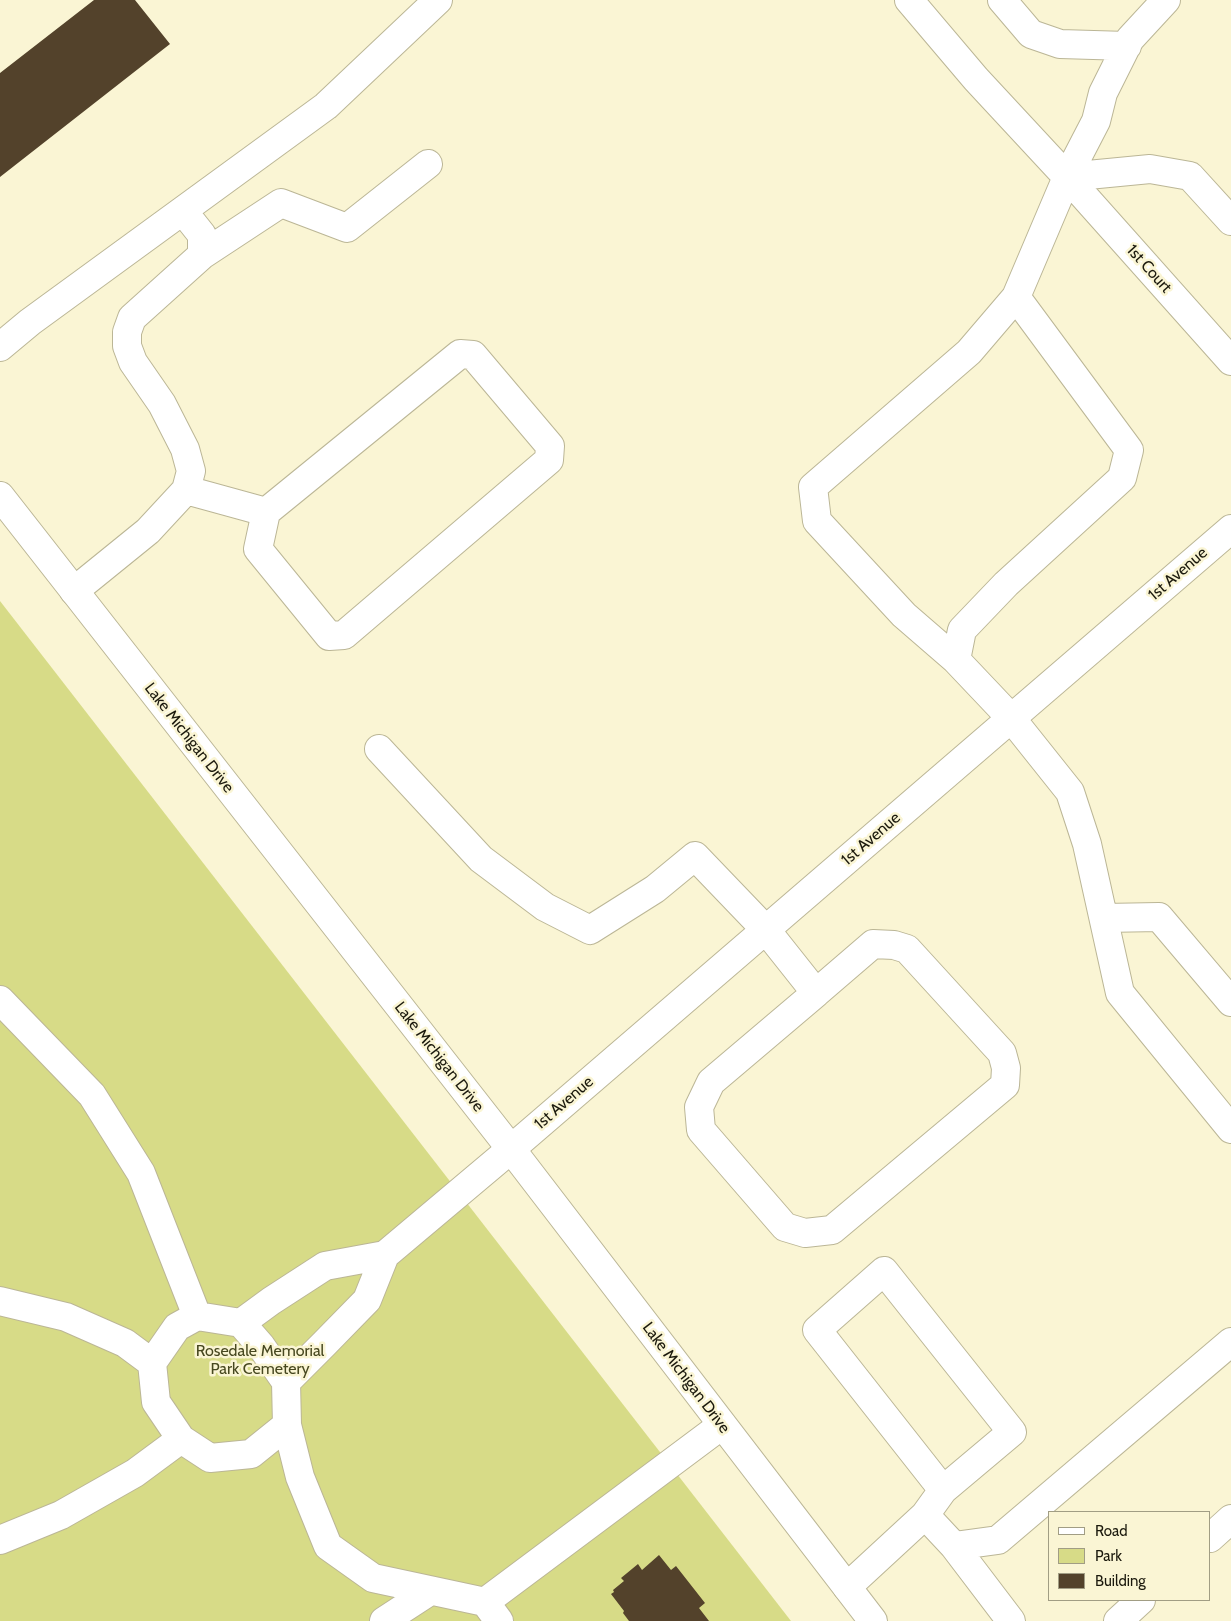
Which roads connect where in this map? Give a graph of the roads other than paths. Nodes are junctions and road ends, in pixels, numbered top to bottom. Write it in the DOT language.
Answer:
graph roads {
  1 [pos="438,0"];
  2 [pos="909,0"];
  3 [pos="1002,0"];
  4 [pos="1166,0"];
  5 [pos="1126,46"];
  6 [pos="428,164"];
  7 [pos="1067,177"];
  8 [pos="183,211"];
  9 [pos="1231,221"];
  10 [pos="202,255"];
  11 [pos="1016,297"];
  12 [pos="0,347"];
  13 [pos="1231,361"];
  14 [pos="186,490"];
  15 [pos="0,496"];
  16 [pos="266,512"];
  17 [pos="1231,528"];
  18 [pos="74,591"];
  19 [pos="956,660"];
  20 [pos="1011,718"];
  21 [pos="379,749"];
  22 [pos="1104,918"];
  23 [pos="766,930"];
  24 [pos="816,993"];
  25 [pos="0,1000"];
  26 [pos="1231,1002"];
  27 [pos="1231,1129"];
  28 [pos="512,1149"];
  29 [pos="386,1255"];
  30 [pos="0,1301"];
  31 [pos="197,1316"];
  32 [pos="241,1323"];
  33 [pos="1231,1342"];
  34 [pos="152,1363"];
  35 [pos="286,1382"];
  36 [pos="287,1425"];
  37 [pos="722,1425"];
  38 [pos="181,1439"];
  39 [pos="943,1490"];
  40 [pos="926,1515"];
  41 [pos="1231,1519"];
  42 [pos="1211,1537"];
  43 [pos="0,1540"];
  44 [pos="954,1546"];
  45 [pos="848,1587"];
  46 [pos="430,1591"];
  47 [pos="1140,1601"];
  48 [pos="492,1612"];
  49 [pos="384,1621"];
  50 [pos="873,1621"];
  51 [pos="1011,1621"];
  52 [pos="1118,1621"];
  1 -- 8 [label="main road"];
  2 -- 7 [label="main road, 1st Court"];
  3 -- 5 [label="main road"];
  4 -- 5 [label="main road"];
  5 -- 7 [label="main road"];
  6 -- 10 [label="main road"];
  7 -- 9 [label="main road"];
  7 -- 11 [label="main road"];
  7 -- 13 [label="main road, 1st Court"];
  8 -- 10 [label="main road"];
  8 -- 12 [label="main road"];
  10 -- 14 [label="main road"];
  11 -- 19 [label="main road"];
  11 -- 19 [label="main road"];
  14 -- 16 [label="main road"];
  14 -- 18 [label="main road"];
  15 -- 18 [label="main road, Lake Michigan Drive"];
  16 -- 16 [label="main road"];
  17 -- 20 [label="main road, 1st Avenue"];
  18 -- 28 [label="main road, Lake Michigan Drive"];
  19 -- 20 [label="main road"];
  20 -- 22 [label="main road"];
  20 -- 23 [label="main road, 1st Avenue"];
  21 -- 23 [label="main road"];
  22 -- 26 [label="main road"];
  22 -- 27 [label="main road"];
  23 -- 24 [label="main road"];
  23 -- 28 [label="main road, 1st Avenue"];
  24 -- 24 [label="main road"];
  25 -- 31 [label="main road"];
  28 -- 29 [label="main road, 1st Avenue"];
  28 -- 37 [label="main road, Lake Michigan Drive"];
  29 -- 32 [label="main road"];
  29 -- 35 [label="main road"];
  30 -- 34 [label="main road"];
  31 -- 32 [label="main road"];
  31 -- 34 [label="main road"];
  32 -- 35 [label="main road"];
  33 -- 44 [label="main road"];
  34 -- 38 [label="main road"];
  35 -- 36 [label="main road"];
  36 -- 38 [label="main road"];
  36 -- 46 [label="main road"];
  37 -- 45 [label="main road, Lake Michigan Drive"];
  37 -- 48 [label="main road"];
  38 -- 43 [label="main road"];
  39 -- 39 [label="main road"];
  39 -- 40 [label="main road"];
  40 -- 44 [label="main road"];
  40 -- 45 [label="main road"];
  41 -- 42 [label="main road"];
  44 -- 51 [label="main road"];
  45 -- 50 [label="main road, Lake Michigan Drive"];
  46 -- 48 [label="main road"];
  46 -- 49 [label="main road"];
  47 -- 52 [label="main road"];
}
